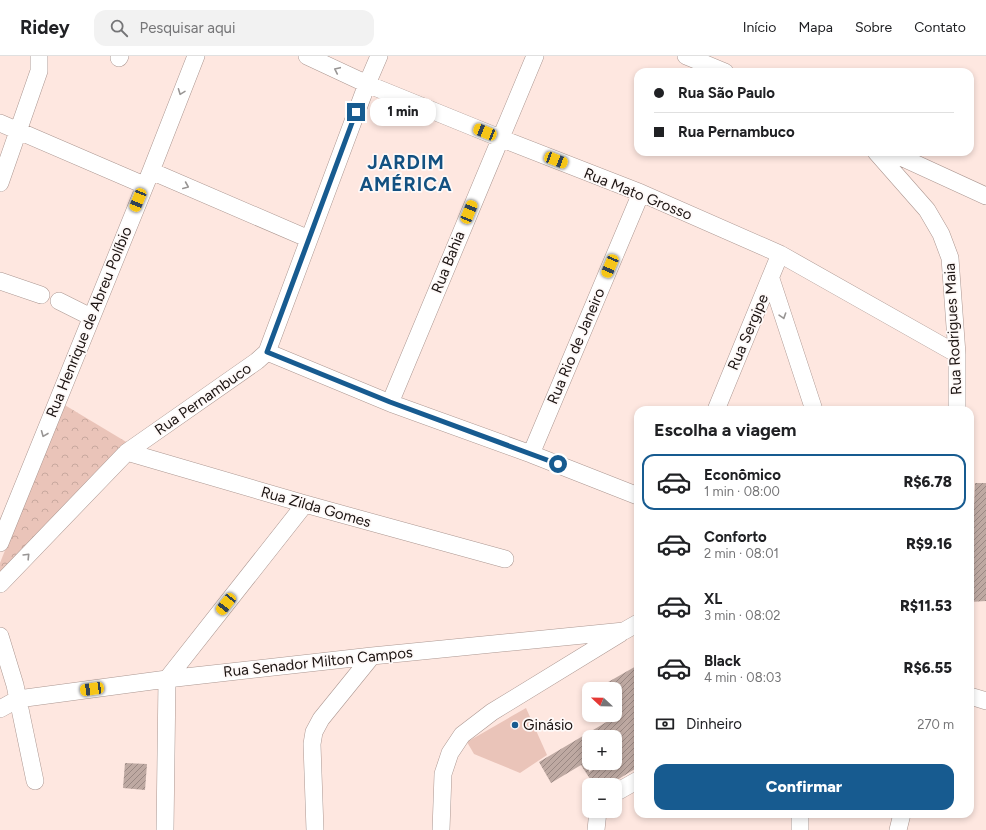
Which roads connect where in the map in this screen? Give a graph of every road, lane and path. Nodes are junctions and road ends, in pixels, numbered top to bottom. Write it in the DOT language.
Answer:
graph roads {
  1 [pos="39,56"];
  2 [pos="196,56"];
  3 [pos="308,56"];
  4 [pos="379,56"];
  5 [pos="534,56"];
  6 [pos="686,56"];
  7 [pos="715,68"];
  8 [pos="367,84"];
  9 [pos="0,123"];
  10 [pos="19,131"];
  11 [pos="500,138"];
  12 [pos="880,156"];
  13 [pos="899,156"];
  14 [pos="147,178"];
  15 [pos="0,183"];
  16 [pos="641,194"];
  17 [pos="986,196"];
  18 [pos="309,239"];
  19 [pos="780,254"];
  20 [pos="771,279"];
  21 [pos="0,281"];
  22 [pos="41,295"];
  23 [pos="59,301"];
  24 [pos="91,317"];
  25 [pos="267,352"];
  26 [pos="957,354"];
  27 [pos="390,402"];
  28 [pos="718,406"];
  29 [pos="813,406"];
  30 [pos="957,406"];
  31 [pos="127,452"];
  32 [pos="531,454"];
  33 [pos="634,494"];
  34 [pos="305,504"];
  35 [pos="0,543"];
  36 [pos="505,560"];
  37 [pos="0,584"];
  38 [pos="631,627"];
  39 [pos="0,636"];
  40 [pos="372,656"];
  41 [pos="167,679"];
  42 [pos="974,697"];
  43 [pos="18,699"];
  44 [pos="986,701"];
  45 [pos="0,709"];
  46 [pos="35,781"];
  47 [pos="634,782"];
  48 [pos="622,789"];
  49 [pos="597,818"];
  50 [pos="800,818"];
  51 [pos="901,818"];
  52 [pos="165,830"];
  53 [pos="314,830"];
  54 [pos="441,830"];
  55 [pos="596,830"];
  56 [pos="800,830"];
  57 [pos="898,830"];
  1 -- 10 [label="street"];
  2 -- 14 [label="street, Rua Henrique de Abreu Políbio, one-way"];
  8 -- 3 [label="street, Rua Mato Grosso, one-way"];
  4 -- 8 [label="street, Rua Pernambuco"];
  5 -- 11 [label="street, Rua Bahia"];
  6 -- 7 [label="street"];
  8 -- 11 [label="street, Rua Mato Grosso"];
  8 -- 18 [label="street, Rua Pernambuco"];
  9 -- 10 [label="street"];
  10 -- 14 [label="street"];
  10 -- 15 [label="street"];
  11 -- 16 [label="street, Rua Mato Grosso"];
  11 -- 27 [label="street, Rua Bahia"];
  12 -- 26 [label="street, Rua Rodrigues Maia"];
  13 -- 17 [label="street"];
  14 -- 18 [label="street, one-way"];
  14 -- 24 [label="street, Rua Henrique de Abreu Políbio"];
  16 -- 19 [label="street, Rua Mato Grosso"];
  16 -- 32 [label="street, Rua Rio de Janeiro"];
  18 -- 25 [label="street, Rua Pernambuco"];
  19 -- 20 [label="street, Rua Sergipe"];
  19 -- 26 [label="street, Rua Mato Grosso"];
  20 -- 28 [label="street, Rua Sergipe"];
  20 -- 29 [label="street, one-way"];
  21 -- 22 [label="street"];
  23 -- 24 [label="street"];
  24 -- 35 [label="street, Rua Henrique de Abreu Políbio, one-way"];
  25 -- 27 [label="street"];
  25 -- 31 [label="street, Rua Pernambuco"];
  26 -- 30 [label="street, Rua Rodrigues Maia"];
  27 -- 32 [label="street"];
  31 -- 34 [label="street, Rua Zilda Gomes"];
  37 -- 31 [label="street, Rua Pernambuco, one-way"];
  32 -- 33 [label="street"];
  34 -- 36 [label="street, Rua Zilda Gomes"];
  34 -- 41 [label="street"];
  38 -- 40 [label="street, Rua Senador Milton Campos"];
  38 -- 54 [label="street"];
  39 -- 43 [label="street"];
  40 -- 41 [label="street, Rua Senador Milton Campos"];
  40 -- 53 [label="street"];
  41 -- 43 [label="street, Rua Senador Milton Campos"];
  41 -- 52 [label="street"];
  42 -- 44 [label="street"];
  43 -- 45 [label="street, Rua Senador Milton Campos"];
  43 -- 46 [label="street"];
  47 -- 48 [label="street"];
  49 -- 55 [label="street"];
  50 -- 56 [label="street"];
  51 -- 57 [label="street"];
}
